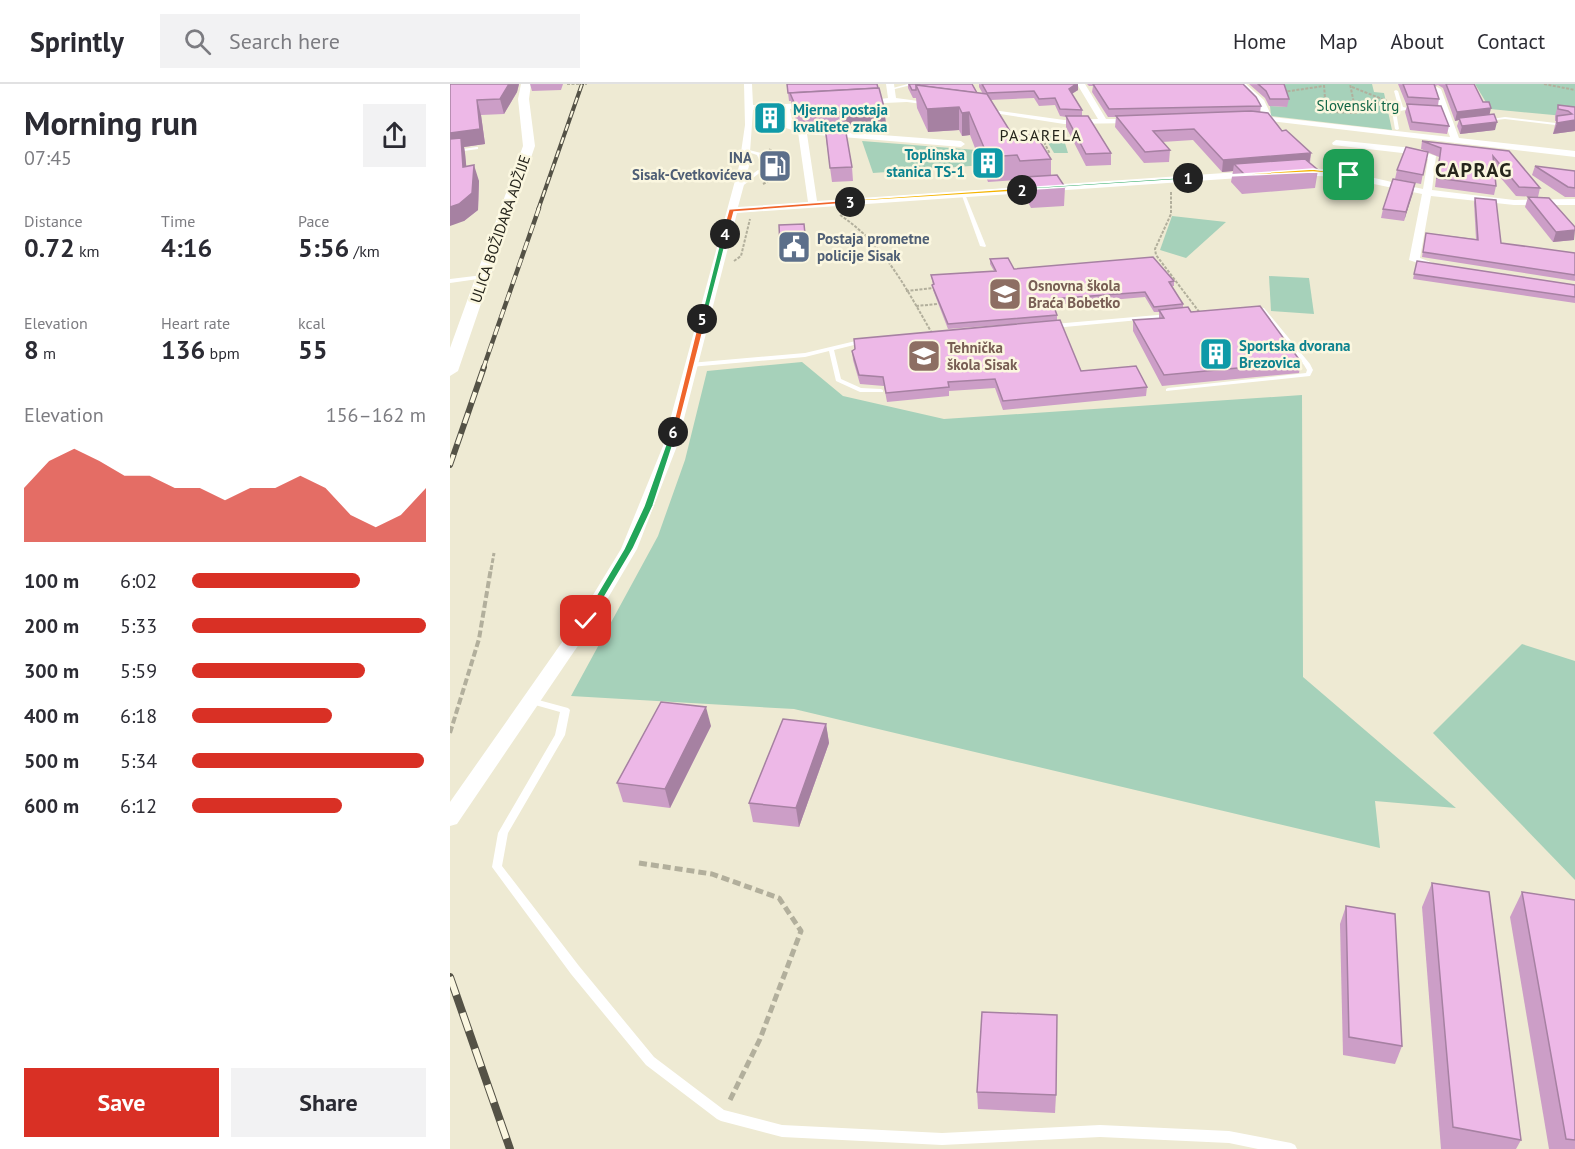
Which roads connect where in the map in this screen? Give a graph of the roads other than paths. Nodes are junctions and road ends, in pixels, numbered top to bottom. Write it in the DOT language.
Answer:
graph roads {
  1 [pos="526,84"];
  2 [pos="747,84"];
  3 [pos="912,84"];
  4 [pos="1240,84"];
  5 [pos="890,86"];
  6 [pos="1082,86"];
  7 [pos="1095,88"];
  8 [pos="1437,89"];
  9 [pos="1396,91"];
  10 [pos="892,100"];
  11 [pos="849,102"];
  12 [pos="817,104"];
  13 [pos="942,104"];
  14 [pos="785,106"];
  15 [pos="750,108"];
  16 [pos="965,108"];
  17 [pos="1403,109"];
  18 [pos="1424,110"];
  19 [pos="1435,111"];
  20 [pos="1445,111"];
  21 [pos="1242,116"];
  22 [pos="1268,118"];
  23 [pos="1150,120"];
  24 [pos="1481,121"];
  25 [pos="1104,122"];
  26 [pos="1564,125"];
  27 [pos="1341,127"];
  28 [pos="1397,129"];
  29 [pos="802,131"];
  30 [pos="1455,140"];
  31 [pos="962,144"];
  32 [pos="476,148"];
  33 [pos="450,152"];
  34 [pos="751,152"];
  35 [pos="1575,154"];
  36 [pos="755,161"];
  37 [pos="762,161"];
  38 [pos="753,171"];
  39 [pos="760,171"];
  40 [pos="1281,172"];
  41 [pos="1262,174"];
  42 [pos="752,178"];
  43 [pos="738,186"];
  44 [pos="1426,192"];
  45 [pos="963,194"];
  46 [pos="1575,202"];
  47 [pos="818,204"];
  48 [pos="731,210"];
  49 [pos="983,246"];
  50 [pos="1452,269"];
  51 [pos="483,277"];
  52 [pos="450,281"];
  53 [pos="1244,309"];
  54 [pos="1200,313"];
  55 [pos="1050,326"];
  56 [pos="869,340"];
  57 [pos="831,348"];
  58 [pos="690,365"];
  59 [pos="450,371"];
  60 [pos="1168,390"];
  61 [pos="881,391"];
  62 [pos="531,702"];
  63 [pos="450,818"];
  64 [pos="1291,1149"];
  1 -- 51 [label="main road, ULICA BOŽIDARA ADŽIJE"];
  2 -- 15 [label="street"];
  3 -- 5 [label="lane"];
  4 -- 22 [label="street"];
  5 -- 10 [label="street"];
  6 -- 7 [label="lane"];
  6 -- 25 [label="street"];
  8 -- 20 [label="street"];
  9 -- 17 [label="lane"];
  10 -- 11 [label="street"];
  10 -- 13 [label="street"];
  12 -- 14 [label="street"];
  14 -- 15 [label="street"];
  14 -- 29 [label="street"];
  15 -- 34 [label="street"];
  16 -- 25 [label="street"];
  17 -- 18 [label="lane"];
  17 -- 28 [label="lane"];
  19 -- 20 [label="lane"];
  20 -- 30 [label="street"];
  21 -- 22 [label="street"];
  22 -- 27 [label="street"];
  23 -- 25 [label="street"];
  24 -- 26 [label="lane"];
  27 -- 30 [label="street"];
  27 -- 44 [label="street"];
  29 -- 31 [label="street"];
  29 -- 47 [label="street"];
  30 -- 35 [label="street"];
  32 -- 33 [label="lane"];
  34 -- 36 [label="lane"];
  34 -- 37 [label="lane"];
  34 -- 43 [label="street"];
  38 -- 42 [label="lane"];
  39 -- 42 [label="lane"];
  40 -- 44 [label="street"];
  41 -- 45 [label="street"];
  42 -- 43 [label="lane"];
  43 -- 48 [label="street"];
  44 -- 46 [label="street"];
  44 -- 50 [label="street"];
  45 -- 47 [label="street"];
  45 -- 49 [label="lane"];
  47 -- 48 [label="street"];
  48 -- 58 [label="street"];
  51 -- 52 [label="lane"];
  51 -- 59 [label="main road, ULICA BOŽIDARA ADŽIJE"];
  53 -- 60 [label="lane"];
  54 -- 55 [label="lane"];
  56 -- 57 [label="lane"];
  57 -- 58 [label="lane"];
  57 -- 61 [label="lane"];
  58 -- 62 [label="street"];
  62 -- 63 [label="street"];
  62 -- 64 [label="lane"];
}
